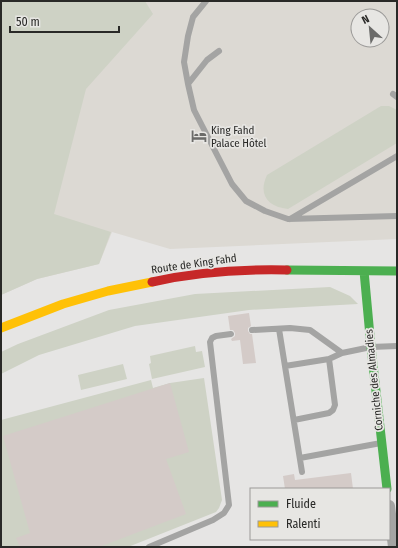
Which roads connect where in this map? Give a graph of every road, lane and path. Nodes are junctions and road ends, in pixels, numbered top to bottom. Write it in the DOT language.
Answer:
graph roads {
  1 [pos="206,1"];
  2 [pos="219,51"];
  3 [pos="188,84"];
  4 [pos="397,156"];
  5 [pos="397,216"];
  6 [pos="288,219"];
  7 [pos="364,271"];
  8 [pos="397,271"];
  9 [pos="1,328"];
  10 [pos="279,329"];
  11 [pos="252,330"];
  12 [pos="231,334"];
  13 [pos="397,346"];
  14 [pos="370,347"];
  15 [pos="342,353"];
  16 [pos="329,359"];
  17 [pos="285,366"];
  18 [pos="294,420"];
  19 [pos="381,443"];
  20 [pos="300,458"];
  21 [pos="302,472"];
  22 [pos="387,488"];
  23 [pos="390,514"];
  24 [pos="149,547"];
  25 [pos="394,547"];
  1 -- 3 [label="lane"];
  2 -- 3 [label="lane"];
  3 -- 6 [label="lane"];
  4 -- 6 [label="lane"];
  5 -- 6 [label="lane"];
  7 -- 8 [label="street, Route de King Fahd"];
  7 -- 9 [label="street, Route de King Fahd"];
  7 -- 14 [label="street, Corniche des Almadies"];
  10 -- 11 [label="lane"];
  10 -- 15 [label="lane"];
  10 -- 17 [label="lane"];
  12 -- 24 [label="lane"];
  13 -- 14 [label="lane"];
  14 -- 15 [label="lane"];
  14 -- 19 [label="street, Corniche des Almadies"];
  15 -- 16 [label="lane"];
  16 -- 17 [label="lane"];
  16 -- 18 [label="lane"];
  17 -- 18 [label="lane"];
  18 -- 20 [label="lane"];
  19 -- 20 [label="lane"];
  19 -- 22 [label="street, Corniche des Almadies"];
  20 -- 21 [label="lane"];
  23 -- 25 [label="street"];
}
